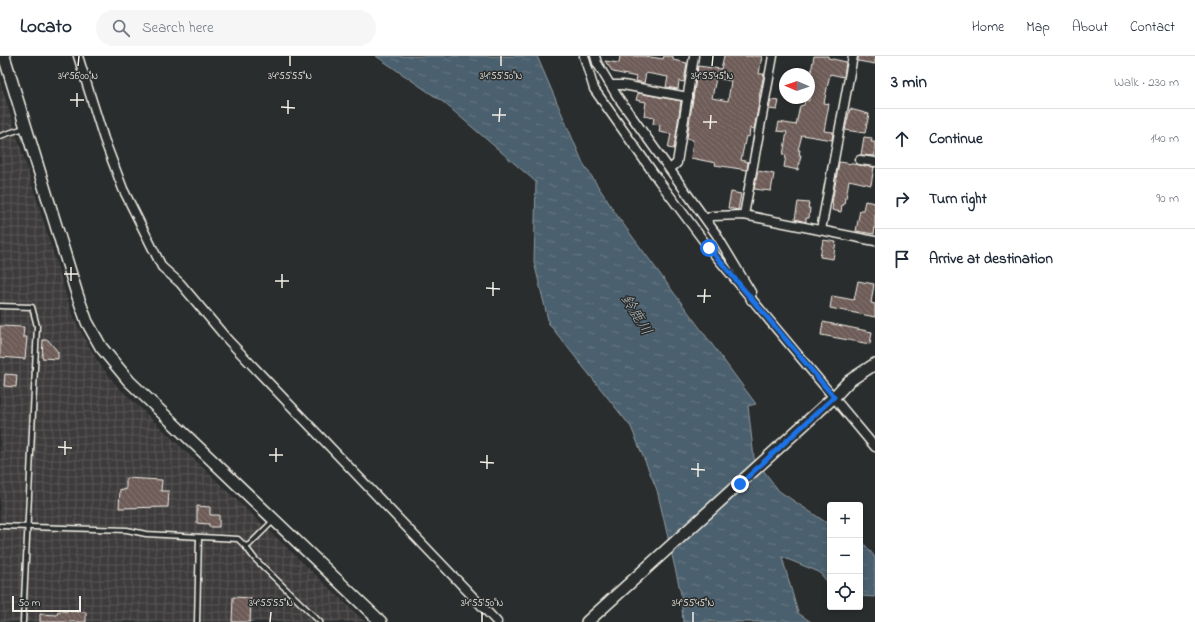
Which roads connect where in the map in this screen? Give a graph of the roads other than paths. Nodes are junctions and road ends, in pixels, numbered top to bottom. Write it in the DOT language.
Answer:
graph roads {
  1 [pos="4,56"];
  2 [pos="78,56"];
  3 [pos="584,56"];
  4 [pos="595,56"];
  5 [pos="694,56"];
  6 [pos="773,56"];
  7 [pos="853,56"];
  8 [pos="611,85"];
  9 [pos="688,97"];
  10 [pos="21,128"];
  11 [pos="0,136"];
  12 [pos="860,160"];
  13 [pos="875,162"];
  14 [pos="670,169"];
  15 [pos="744,216"];
  16 [pos="706,219"];
  17 [pos="821,230"];
  18 [pos="875,241"];
  19 [pos="751,300"];
  20 [pos="0,306"];
  21 [pos="875,364"];
  22 [pos="830,400"];
  23 [pos="875,447"];
  24 [pos="271,523"];
  25 [pos="0,526"];
  26 [pos="28,527"];
  27 [pos="199,537"];
  28 [pos="247,545"];
  29 [pos="23,622"];
  30 [pos="197,622"];
  31 [pos="320,622"];
  32 [pos="381,622"];
  33 [pos="497,622"];
  34 [pos="588,622"];
  1 -- 10 [label="street"];
  2 -- 33 [label="street"];
  3 -- 19 [label="street"];
  4 -- 8 [label="street"];
  5 -- 9 [label="street"];
  6 -- 15 [label="street"];
  7 -- 17 [label="street"];
  8 -- 9 [label="street"];
  8 -- 14 [label="street"];
  9 -- 14 [label="street"];
  10 -- 11 [label="lane"];
  10 -- 24 [label="street"];
  12 -- 13 [label="street"];
  14 -- 16 [label="street"];
  15 -- 16 [label="street"];
  15 -- 17 [label="street"];
  16 -- 19 [label="street"];
  17 -- 18 [label="street"];
  19 -- 22 [label="street"];
  20 -- 26 [label="lane"];
  21 -- 22 [label="street"];
  22 -- 23 [label="street"];
  22 -- 34 [label="street"];
  24 -- 28 [label="lane"];
  24 -- 32 [label="street"];
  25 -- 26 [label="lane"];
  26 -- 27 [label="lane"];
  26 -- 29 [label="lane"];
  27 -- 28 [label="lane"];
  27 -- 30 [label="lane"];
  28 -- 31 [label="lane"];
}
